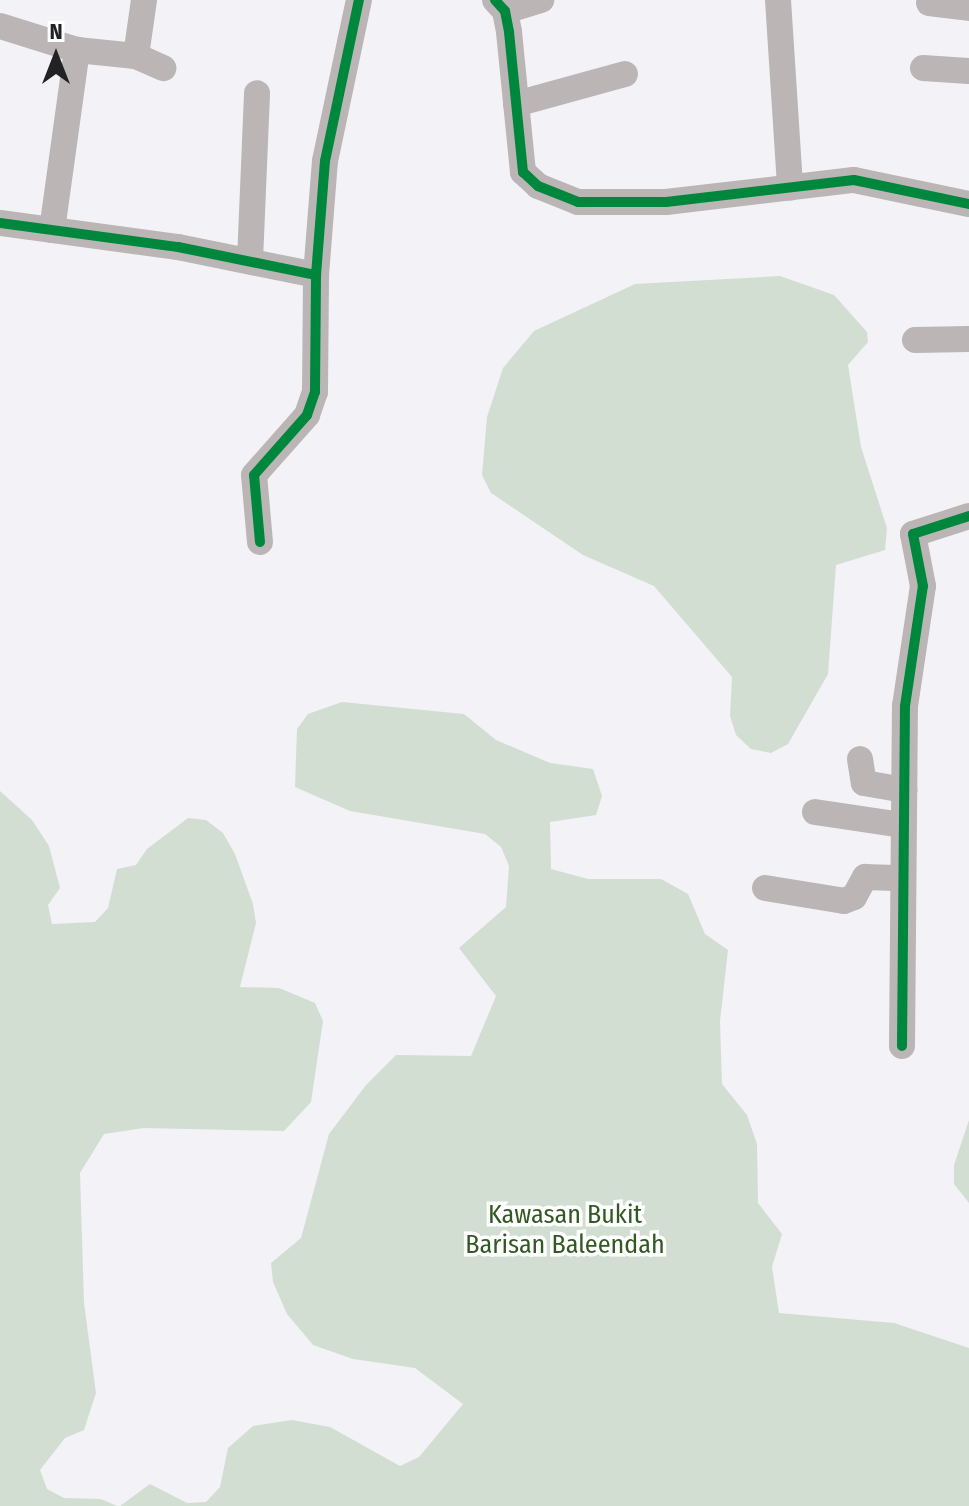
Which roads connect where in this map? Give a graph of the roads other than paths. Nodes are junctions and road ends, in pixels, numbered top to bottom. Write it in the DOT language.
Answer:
graph roads {
  1 [pos="144,0"];
  2 [pos="359,0"];
  3 [pos="541,0"];
  4 [pos="778,0"];
  5 [pos="929,3"];
  6 [pos="500,6"];
  7 [pos="969,8"];
  8 [pos="0,26"];
  9 [pos="77,50"];
  10 [pos="136,56"];
  11 [pos="163,68"];
  12 [pos="923,68"];
  13 [pos="969,71"];
  14 [pos="625,74"];
  15 [pos="257,93"];
  16 [pos="516,104"];
  17 [pos="790,188"];
  18 [pos="969,204"];
  19 [pos="0,223"];
  20 [pos="52,230"];
  21 [pos="250,261"];
  22 [pos="316,275"];
  23 [pos="969,339"];
  24 [pos="915,340"];
  25 [pos="969,516"];
  26 [pos="260,542"];
  27 [pos="860,759"];
  28 [pos="904,790"];
  29 [pos="815,812"];
  30 [pos="902,825"];
  31 [pos="902,878"];
  32 [pos="765,888"];
  33 [pos="902,1046"];
  1 -- 10 [label="street"];
  2 -- 22 [label="street"];
  3 -- 6 [label="street"];
  4 -- 17 [label="street"];
  5 -- 7 [label="street"];
  6 -- 16 [label="street"];
  8 -- 9 [label="street"];
  9 -- 10 [label="street"];
  9 -- 20 [label="street"];
  10 -- 11 [label="street"];
  12 -- 13 [label="street"];
  14 -- 16 [label="street"];
  15 -- 21 [label="street"];
  16 -- 17 [label="street"];
  17 -- 18 [label="street"];
  19 -- 20 [label="street"];
  20 -- 21 [label="street"];
  21 -- 22 [label="street"];
  22 -- 26 [label="street"];
  23 -- 24 [label="street"];
  25 -- 28 [label="street"];
  27 -- 28 [label="street"];
  28 -- 30 [label="street"];
  29 -- 30 [label="street"];
  30 -- 31 [label="street"];
  31 -- 32 [label="street"];
  31 -- 33 [label="street"];
}
